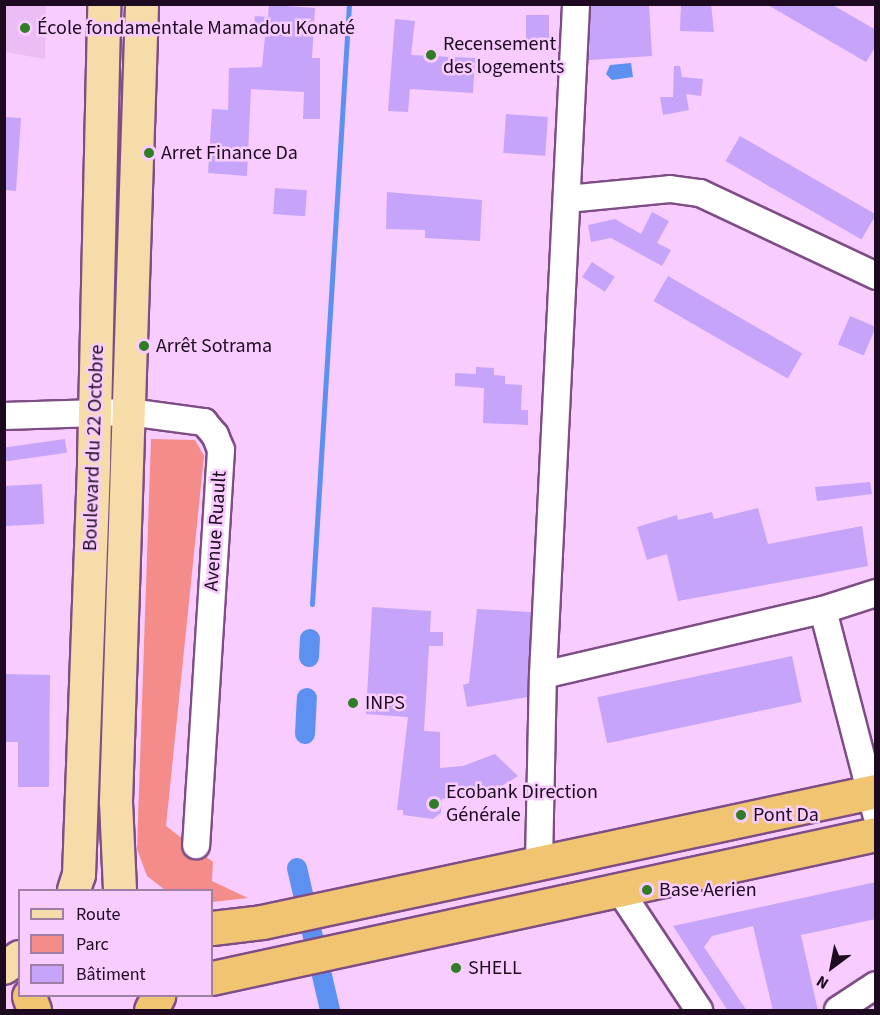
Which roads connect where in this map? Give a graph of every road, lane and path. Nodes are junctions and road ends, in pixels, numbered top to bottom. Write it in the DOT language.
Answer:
graph roads {
  1 [pos="104,4"];
  2 [pos="142,4"];
  3 [pos="576,4"];
  4 [pos="567,199"];
  5 [pos="876,276"];
  6 [pos="129,412"];
  7 [pos="95,413"];
  8 [pos="4,416"];
  9 [pos="876,593"];
  10 [pos="823,610"];
  11 [pos="543,675"];
  12 [pos="874,799"];
  13 [pos="876,834"];
  14 [pos="196,845"];
  15 [pos="539,862"];
  16 [pos="75,889"];
  17 [pos="120,889"];
  18 [pos="620,891"];
  19 [pos="213,928"];
  20 [pos="18,958"];
  21 [pos="4,968"];
  22 [pos="213,978"];
  23 [pos="876,984"];
  24 [pos="158,997"];
  25 [pos="151,1011"];
  26 [pos="699,1011"];
  27 [pos="838,1011"];
  1 -- 7 [label="main road, Boulevard du 22 Octobre"];
  2 -- 6 [label="main road, Boulevard du 22 Octobre"];
  3 -- 4 [label="street"];
  4 -- 5 [label="street"];
  4 -- 11 [label="street"];
  6 -- 7 [label="street, Avenue Ruault"];
  6 -- 14 [label="street, Avenue Ruault"];
  6 -- 17 [label="main road, Boulevard du 22 Octobre"];
  7 -- 8 [label="street, Avenue Ruault"];
  7 -- 16 [label="main road, Boulevard du 22 Octobre"];
  9 -- 10 [label="street"];
  10 -- 11 [label="street"];
  10 -- 12 [label="street"];
  11 -- 15 [label="street"];
  12 -- 15 [label="highway"];
  13 -- 18 [label="highway"];
  15 -- 19 [label="highway"];
  18 -- 22 [label="highway"];
  18 -- 26 [label="street"];
  20 -- 21 [label="main road"];
  23 -- 27 [label="street"];
  24 -- 25 [label="highway"];
}
